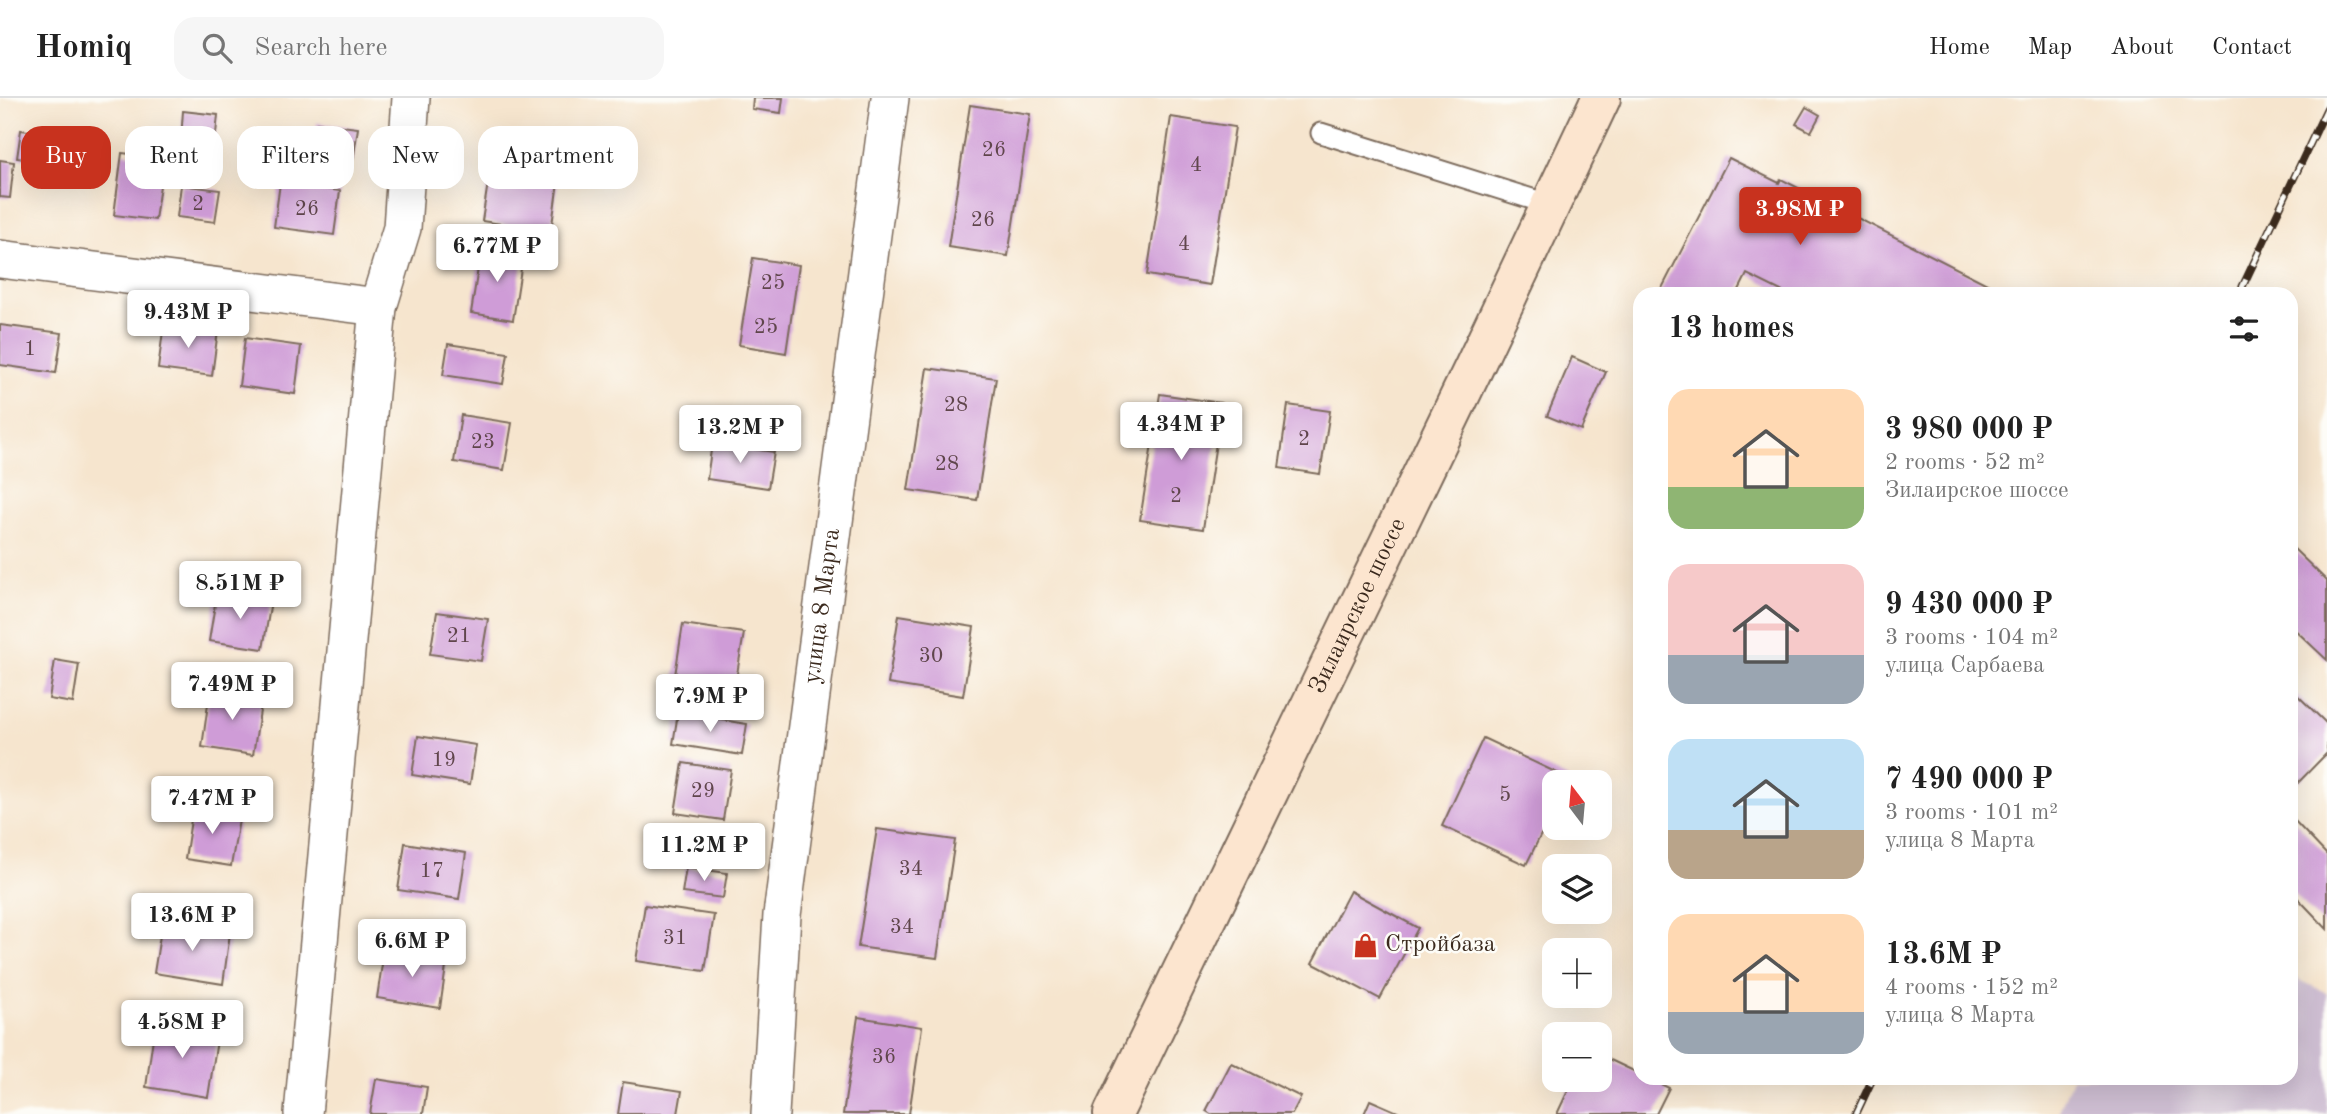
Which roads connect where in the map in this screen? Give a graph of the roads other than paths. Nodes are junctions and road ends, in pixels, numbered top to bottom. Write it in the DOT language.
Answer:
graph roads {
  1 [pos="411,98"];
  2 [pos="890,98"];
  3 [pos="1601,98"];
  4 [pos="1321,133"];
  5 [pos="1550,205"];
  6 [pos="0,259"];
  7 [pos="378,307"];
  8 [pos="303,1114"];
  9 [pos="770,1114"];
  10 [pos="1113,1114"];
  1 -- 7 [label="street"];
  2 -- 9 [label="street, улица 8 Марта"];
  3 -- 5 [label="main road, Зилаирское шоссе"];
  4 -- 5 [label="lane"];
  5 -- 10 [label="main road, Зилаирское шоссе"];
  6 -- 7 [label="street"];
  7 -- 8 [label="street"];
}
